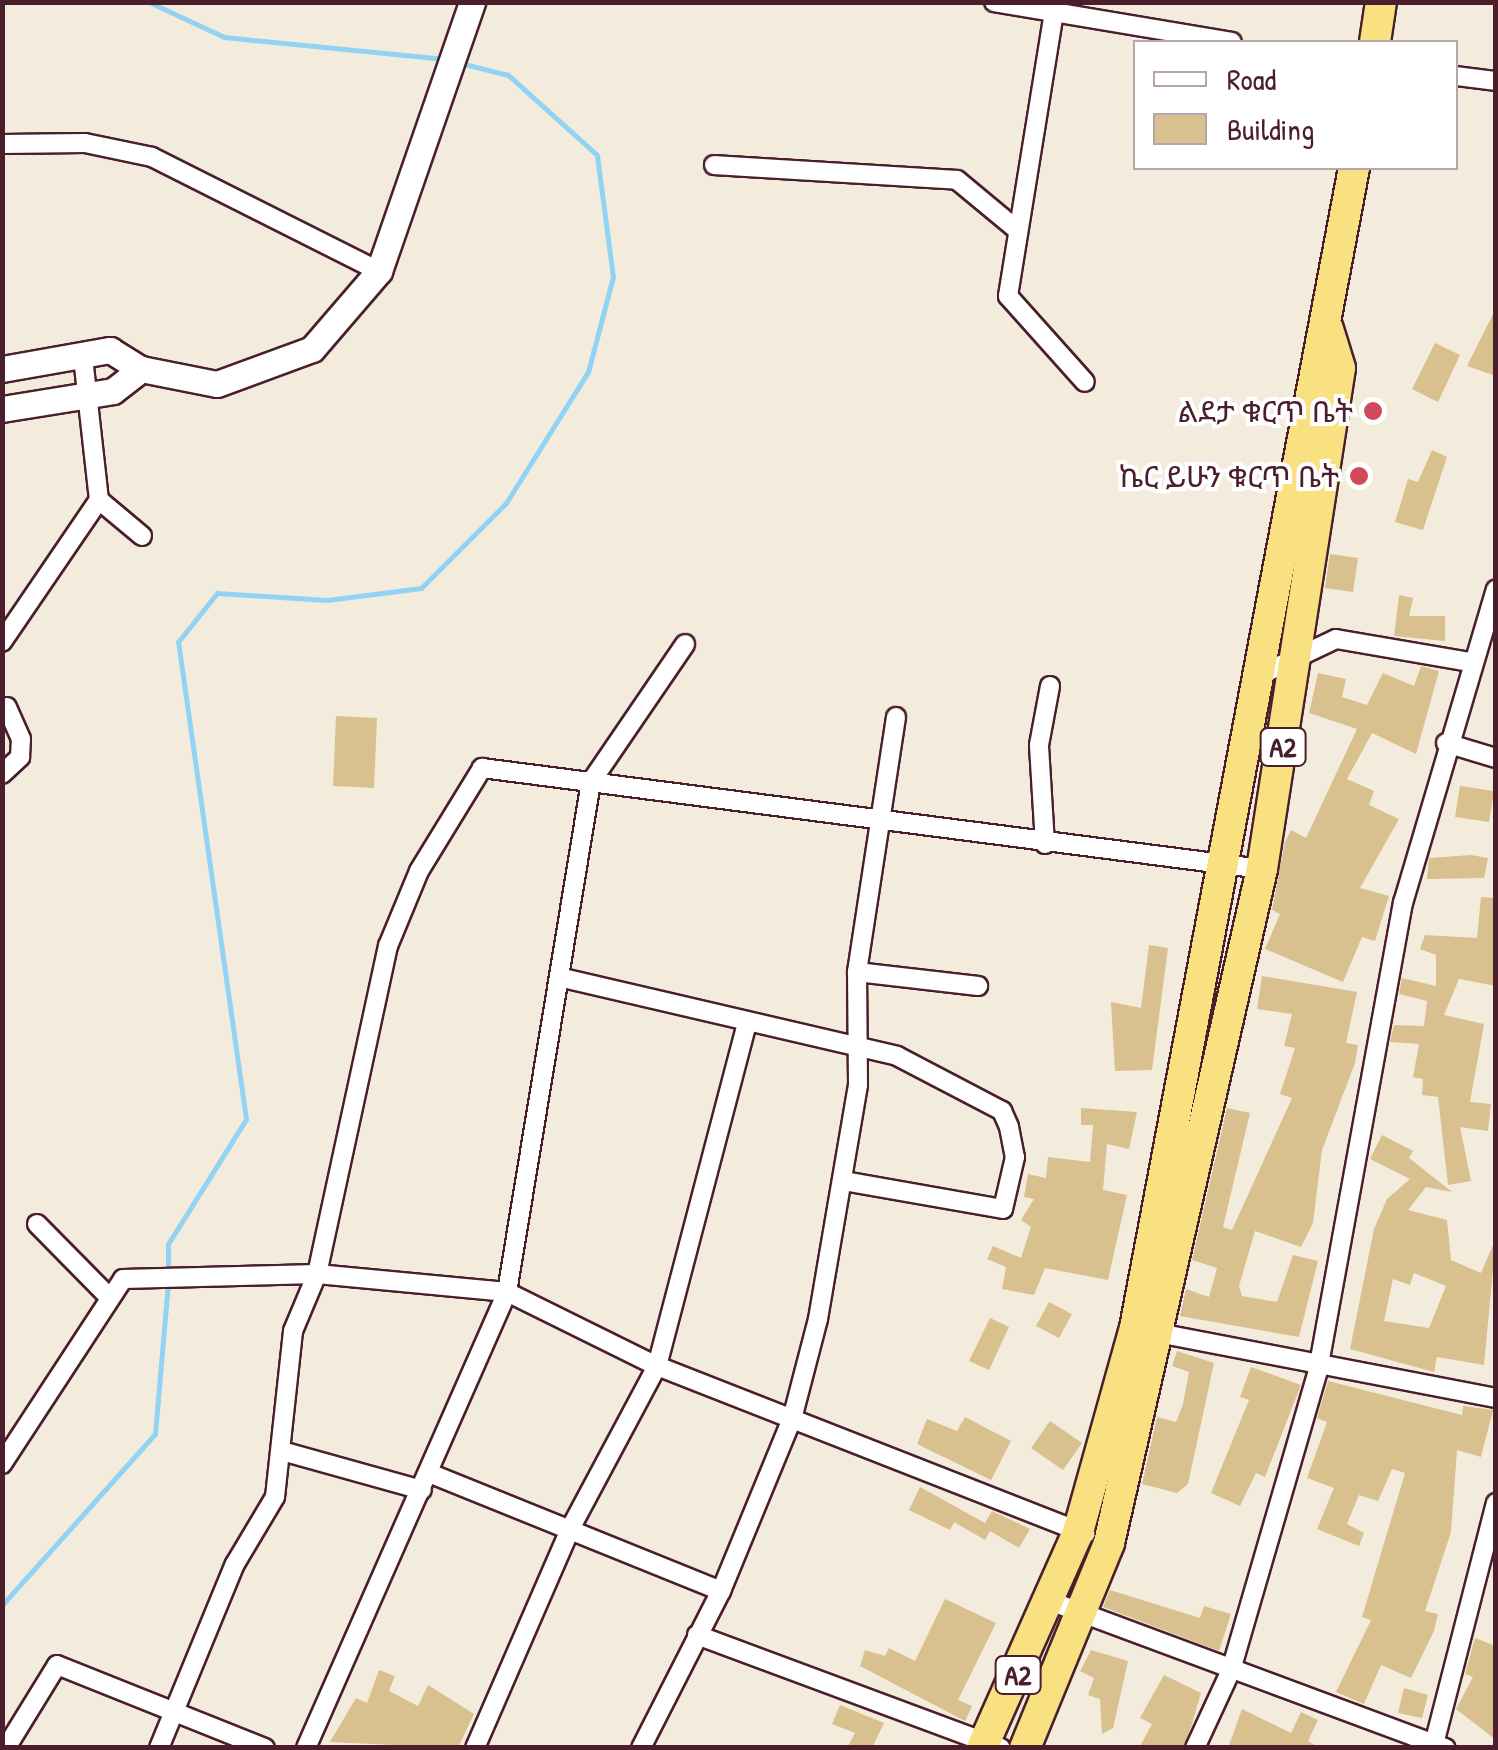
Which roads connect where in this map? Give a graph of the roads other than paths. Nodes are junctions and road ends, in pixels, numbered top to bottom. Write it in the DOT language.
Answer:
graph roads {
  1 [pos="472,2"];
  2 [pos="994,2"];
  3 [pos="1381,2"];
  4 [pos="1054,12"];
  5 [pos="1220,40"];
  6 [pos="1374,40"];
  7 [pos="1458,76"];
  8 [pos="1496,80"];
  9 [pos="2,144"];
  10 [pos="714,165"];
  11 [pos="1354,170"];
  12 [pos="1016,229"];
  13 [pos="379,271"];
  14 [pos="84,358"];
  15 [pos="141,368"];
  16 [pos="2,369"];
  17 [pos="1085,382"];
  18 [pos="89,393"];
  19 [pos="2,410"];
  20 [pos="99,500"];
  21 [pos="142,536"];
  22 [pos="1298,542"];
  23 [pos="1496,590"];
  24 [pos="2,642"];
  25 [pos="685,644"];
  26 [pos="1299,655"];
  27 [pos="1469,662"];
  28 [pos="1258,676"];
  29 [pos="1050,686"];
  30 [pos="7,706"];
  31 [pos="896,717"];
  32 [pos="1446,744"];
  33 [pos="1496,758"];
  34 [pos="2,774"];
  35 [pos="591,782"];
  36 [pos="880,824"];
  37 [pos="1046,844"];
  38 [pos="1222,862"];
  39 [pos="1262,869"];
  40 [pos="857,972"];
  41 [pos="563,978"];
  42 [pos="978,986"];
  43 [pos="747,1023"];
  44 [pos="862,1045"];
  45 [pos="1165,1156"];
  46 [pos="1197,1162"];
  47 [pos="844,1181"];
  48 [pos="37,1224"];
  49 [pos="317,1274"];
  50 [pos="507,1292"];
  51 [pos="110,1296"];
  52 [pos="1147,1331"];
  53 [pos="657,1366"];
  54 [pos="1318,1370"];
  55 [pos="1496,1398"];
  56 [pos="792,1418"];
  57 [pos="282,1451"];
  58 [pos="2,1464"];
  59 [pos="425,1481"];
  60 [pos="1496,1503"];
  61 [pos="570,1529"];
  62 [pos="1078,1532"];
  63 [pos="1109,1543"];
  64 [pos="721,1590"];
  65 [pos="1050,1601"];
  66 [pos="1082,1616"];
  67 [pos="697,1635"];
  68 [pos="1230,1670"];
  69 [pos="178,1709"];
  70 [pos="990,1745"];
  71 [pos="1438,1746"];
  72 [pos="6,1748"];
  73 [pos="158,1748"];
  74 [pos="266,1748"];
  75 [pos="306,1748"];
  76 [pos="474,1748"];
  77 [pos="640,1748"];
  78 [pos="1025,1748"];
  79 [pos="1195,1748"];
  1 -- 13 [label="street"];
  2 -- 4 [label="street"];
  3 -- 6 [label="highway"];
  4 -- 5 [label="street"];
  4 -- 12 [label="street"];
  7 -- 8 [label="street"];
  9 -- 13 [label="street"];
  10 -- 12 [label="street"];
  11 -- 22 [label="highway, A2"];
  12 -- 17 [label="street"];
  13 -- 15 [label="street"];
  14 -- 15 [label="street"];
  14 -- 16 [label="street"];
  14 -- 18 [label="street"];
  15 -- 18 [label="street"];
  18 -- 19 [label="street"];
  18 -- 20 [label="street"];
  20 -- 21 [label="street"];
  20 -- 24 [label="street"];
  22 -- 26 [label="highway, A2"];
  22 -- 28 [label="highway, A2"];
  23 -- 27 [label="street"];
  25 -- 35 [label="street"];
  26 -- 27 [label="street"];
  26 -- 28 [label="street"];
  26 -- 39 [label="highway, A2"];
  27 -- 32 [label="street"];
  28 -- 38 [label="highway, A2"];
  29 -- 37 [label="street"];
  30 -- 34 [label="street"];
  31 -- 36 [label="street"];
  32 -- 33 [label="street"];
  32 -- 54 [label="street"];
  35 -- 36 [label="street"];
  35 -- 41 [label="street"];
  35 -- 49 [label="street"];
  36 -- 37 [label="street"];
  36 -- 40 [label="street"];
  37 -- 38 [label="street"];
  38 -- 39 [label="street"];
  38 -- 45 [label="highway, A2"];
  39 -- 46 [label="highway, A2"];
  40 -- 42 [label="street"];
  40 -- 44 [label="street"];
  41 -- 43 [label="street"];
  41 -- 50 [label="street"];
  43 -- 44 [label="street"];
  43 -- 53 [label="street"];
  44 -- 47 [label="street"];
  44 -- 47 [label="street"];
  45 -- 46 [label="highway"];
  45 -- 52 [label="highway, A2"];
  46 -- 52 [label="highway, A2"];
  47 -- 56 [label="street"];
  48 -- 51 [label="street"];
  49 -- 50 [label="street"];
  49 -- 51 [label="street"];
  49 -- 57 [label="street"];
  50 -- 53 [label="street"];
  50 -- 59 [label="street"];
  51 -- 58 [label="street"];
  52 -- 54 [label="street"];
  52 -- 62 [label="highway, A2"];
  52 -- 63 [label="highway, A2"];
  53 -- 56 [label="street"];
  53 -- 61 [label="street"];
  54 -- 55 [label="street"];
  54 -- 68 [label="street"];
  56 -- 62 [label="street"];
  56 -- 64 [label="street"];
  57 -- 59 [label="street"];
  57 -- 69 [label="street"];
  59 -- 61 [label="street"];
  59 -- 75 [label="street"];
  60 -- 71 [label="street"];
  61 -- 64 [label="street"];
  61 -- 76 [label="street"];
  62 -- 63 [label="street"];
  62 -- 65 [label="highway, A2"];
  63 -- 66 [label="highway, A2"];
  64 -- 67 [label="street"];
  65 -- 66 [label="street"];
  65 -- 70 [label="highway, A2"];
  66 -- 68 [label="street"];
  66 -- 78 [label="highway, A2"];
  67 -- 70 [label="street"];
  67 -- 77 [label="street"];
  68 -- 71 [label="street"];
  68 -- 79 [label="street"];
  69 -- 72 [label="street"];
  69 -- 73 [label="street"];
  69 -- 74 [label="street"];
}
